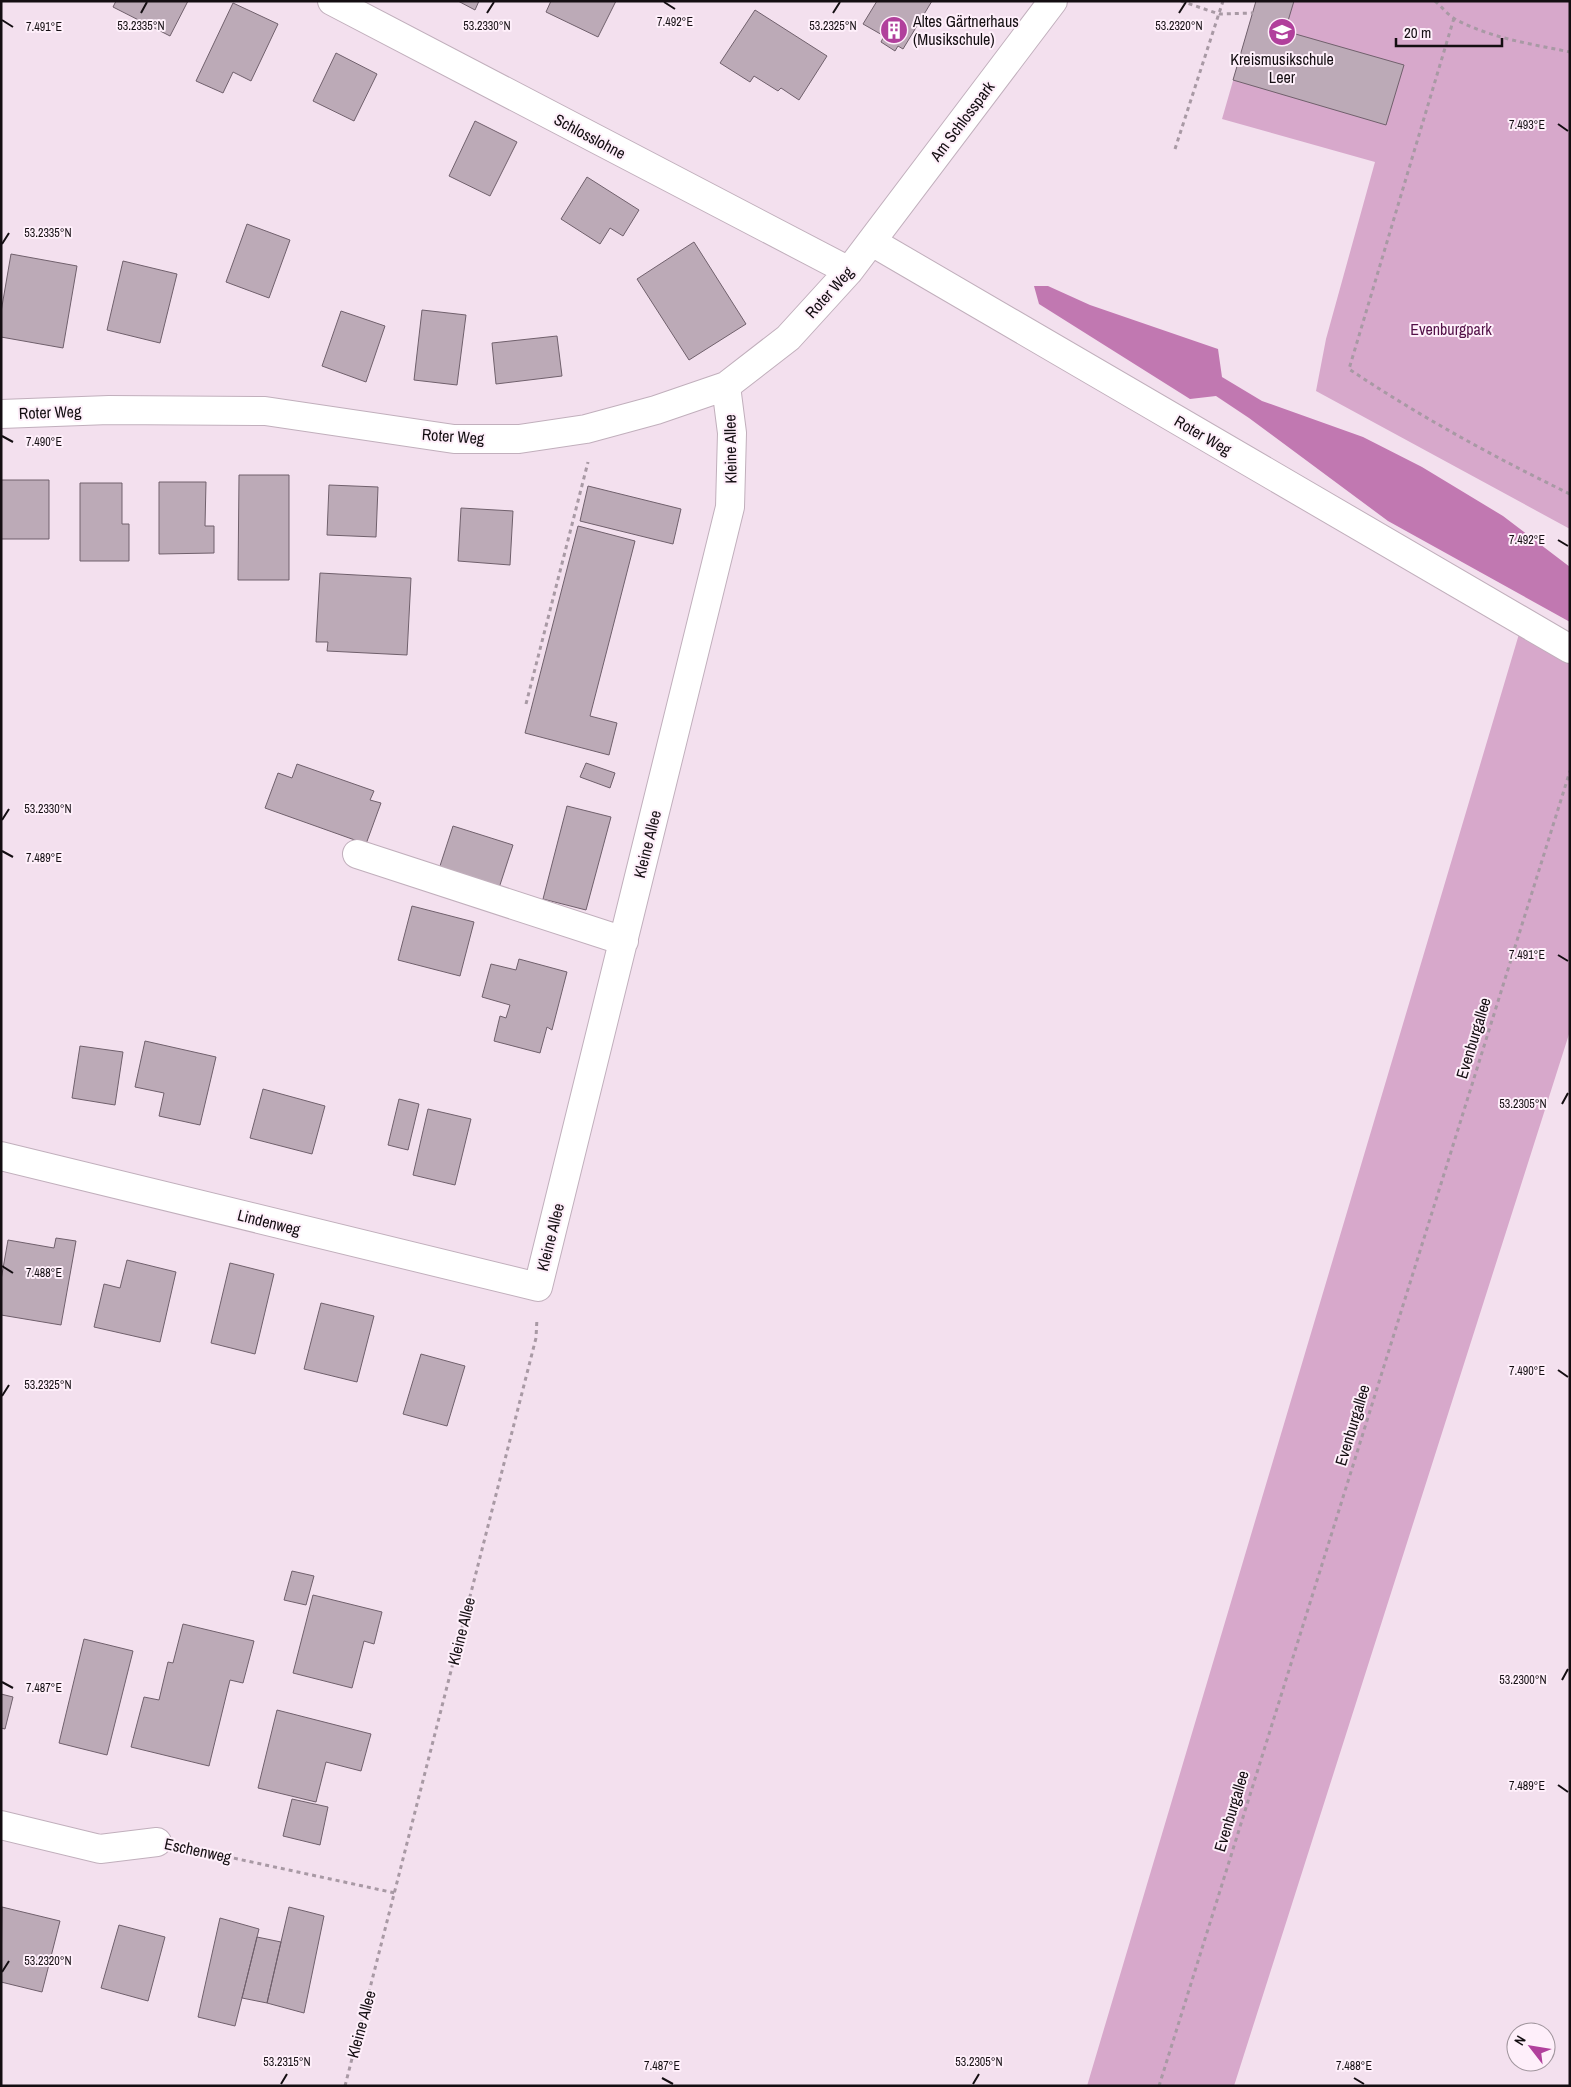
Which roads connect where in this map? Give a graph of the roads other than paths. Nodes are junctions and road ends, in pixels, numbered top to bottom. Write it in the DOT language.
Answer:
graph roads {
  1 [pos="332,1"];
  2 [pos="1053,1"];
  3 [pos="872,242"];
  4 [pos="849,271"];
  5 [pos="726,386"];
  6 [pos="1,414"];
  7 [pos="1570,649"];
  8 [pos="357,854"];
  9 [pos="624,941"];
  10 [pos="1,1156"];
  11 [pos="538,1287"];
  12 [pos="1,1825"];
  13 [pos="157,1842"];
  1 -- 4 [label="street, Schlosslohne"];
  2 -- 3 [label="street, Am Schlosspark"];
  3 -- 4 [label="street, Roter Weg"];
  3 -- 7 [label="street, Roter Weg"];
  4 -- 5 [label="street, Roter Weg"];
  5 -- 6 [label="street, Roter Weg"];
  5 -- 9 [label="street, Kleine Allee"];
  8 -- 9 [label="street"];
  9 -- 11 [label="street, Kleine Allee"];
  10 -- 11 [label="street, Lindenweg"];
  12 -- 13 [label="street, Eschenweg"];
}
